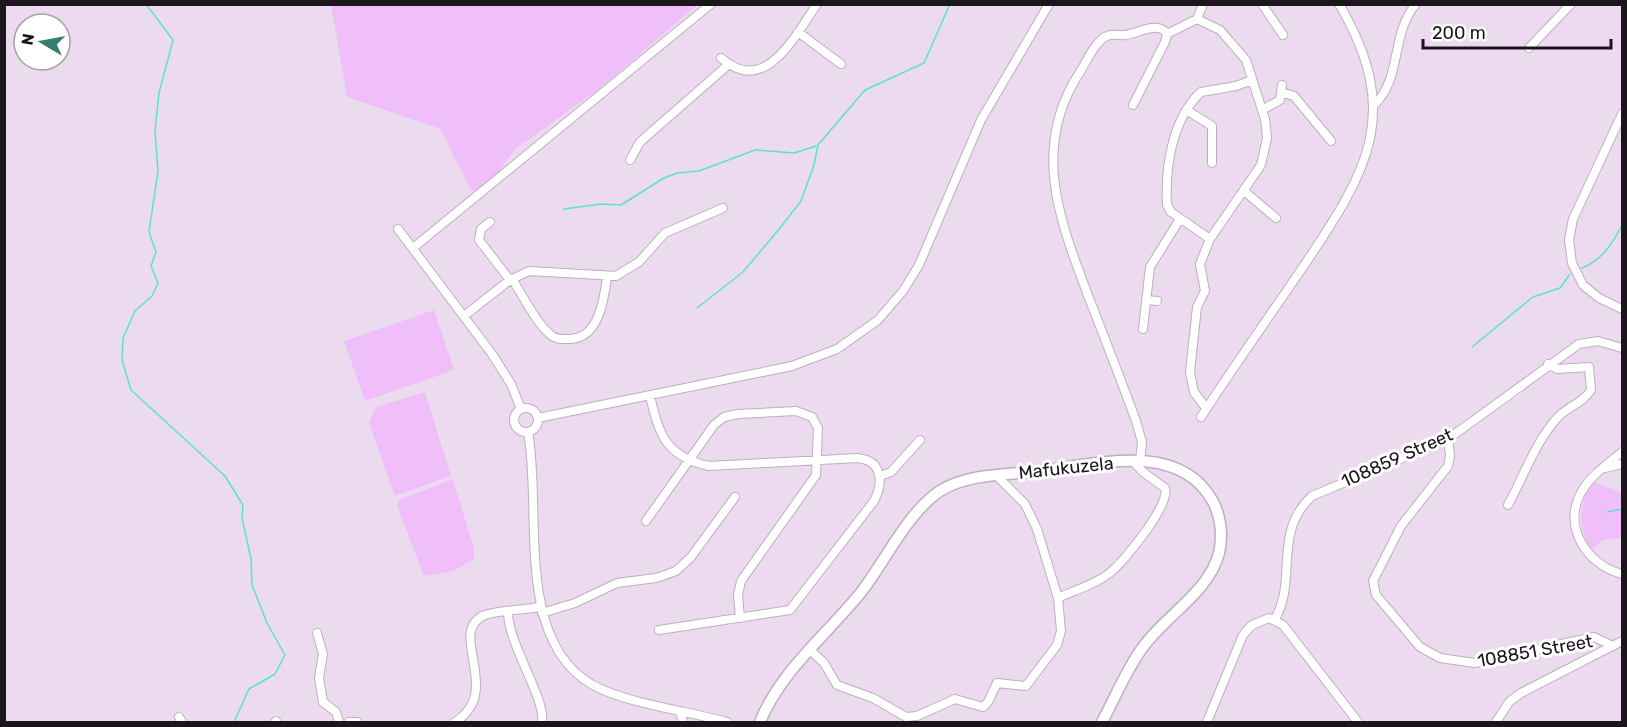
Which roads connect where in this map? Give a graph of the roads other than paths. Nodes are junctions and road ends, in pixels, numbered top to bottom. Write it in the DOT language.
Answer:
graph roads {
  1 [pos="711,4"];
  2 [pos="817,4"];
  3 [pos="1049,4"];
  4 [pos="1203,4"];
  5 [pos="1262,4"];
  6 [pos="1340,4"];
  7 [pos="1571,4"];
  8 [pos="1411,6"];
  9 [pos="1197,19"];
  10 [pos="798,32"];
  11 [pos="1167,34"];
  12 [pos="1284,35"];
  13 [pos="1529,48"];
  14 [pos="721,58"];
  15 [pos="841,64"];
  16 [pos="728,65"];
  17 [pos="1252,81"];
  18 [pos="1133,105"];
  19 [pos="1373,106"];
  20 [pos="1262,110"];
  21 [pos="1188,111"];
  22 [pos="1623,114"];
  23 [pos="1331,141"];
  24 [pos="630,160"];
  25 [pos="1212,163"];
  26 [pos="1244,191"];
  27 [pos="723,208"];
  28 [pos="1180,219"];
  29 [pos="1276,219"];
  30 [pos="490,222"];
  31 [pos="398,229"];
  32 [pos="1210,239"];
  33 [pos="413,248"];
  34 [pos="607,277"];
  35 [pos="511,279"];
  36 [pos="1147,300"];
  37 [pos="1158,301"];
  38 [pos="1623,309"];
  39 [pos="464,316"];
  40 [pos="1143,329"];
  41 [pos="1623,348"];
  42 [pos="1548,364"];
  43 [pos="650,395"];
  44 [pos="1206,408"];
  45 [pos="521,409"];
  46 [pos="1201,417"];
  47 [pos="538,418"];
  48 [pos="528,432"];
  49 [pos="1448,439"];
  50 [pos="920,440"];
  51 [pos="1623,452"];
  52 [pos="818,460"];
  53 [pos="689,461"];
  54 [pos="1136,461"];
  55 [pos="1623,464"];
  56 [pos="1601,469"];
  57 [pos="880,476"];
  58 [pos="997,476"];
  59 [pos="735,498"];
  60 [pos="1508,505"];
  61 [pos="646,521"];
  62 [pos="1623,574"];
  63 [pos="1058,598"];
  64 [pos="541,610"];
  65 [pos="508,613"];
  66 [pos="740,618"];
  67 [pos="1275,619"];
  68 [pos="659,630"];
  69 [pos="317,633"];
  70 [pos="1623,641"];
  71 [pos="1613,645"];
  72 [pos="810,650"];
  73 [pos="680,711"];
  74 [pos="339,723"];
  75 [pos="349,723"];
  76 [pos="357,723"];
  77 [pos="455,723"];
  78 [pos="542,723"];
  79 [pos="682,723"];
  80 [pos="727,723"];
  81 [pos="760,723"];
  82 [pos="1102,723"];
  83 [pos="1208,723"];
  84 [pos="1358,723"];
  85 [pos="1496,723"];
  1 -- 33 [label="street"];
  2 -- 10 [label="street"];
  3 -- 43 [label="street"];
  4 -- 9 [label="street"];
  5 -- 12 [label="street"];
  6 -- 19 [label="street"];
  7 -- 13 [label="street"];
  8 -- 19 [label="street"];
  9 -- 11 [label="street"];
  9 -- 17 [label="street"];
  10 -- 15 [label="street"];
  10 -- 16 [label="street"];
  11 -- 18 [label="street"];
  11 -- 54 [label="street"];
  14 -- 16 [label="street"];
  16 -- 24 [label="street"];
  17 -- 20 [label="street"];
  17 -- 21 [label="street"];
  19 -- 44 [label="street"];
  20 -- 23 [label="street"];
  20 -- 26 [label="street"];
  21 -- 25 [label="street"];
  21 -- 28 [label="street"];
  22 -- 38 [label="street"];
  26 -- 29 [label="street"];
  26 -- 32 [label="street"];
  27 -- 34 [label="street"];
  28 -- 32 [label="street"];
  28 -- 36 [label="street"];
  30 -- 35 [label="street"];
  31 -- 33 [label="street"];
  32 -- 44 [label="street"];
  33 -- 39 [label="street"];
  34 -- 35 [label="street"];
  34 -- 35 [label="street"];
  35 -- 39 [label="street"];
  36 -- 37 [label="street"];
  36 -- 40 [label="street"];
  39 -- 45 [label="street"];
  41 -- 42 [label="street, 108859 Street"];
  42 -- 49 [label="street, 108859 Street"];
  42 -- 60 [label="street"];
  43 -- 47 [label="street"];
  43 -- 53 [label="street"];
  44 -- 46 [label="street"];
  45 -- 47 [label="street"];
  45 -- 48 [label="street"];
  47 -- 48 [label="street"];
  48 -- 64 [label="street"];
  49 -- 67 [label="street, 108859 Street"];
  49 -- 71 [label="street, 108851 Street"];
  50 -- 57 [label="street"];
  51 -- 56 [label="street"];
  52 -- 53 [label="street"];
  52 -- 53 [label="street"];
  52 -- 57 [label="street"];
  52 -- 66 [label="street"];
  53 -- 61 [label="street"];
  54 -- 58 [label="main road, Mafukuzela"];
  54 -- 63 [label="street"];
  54 -- 82 [label="main road, Mafukuzela"];
  55 -- 56 [label="street"];
  56 -- 62 [label="street"];
  57 -- 66 [label="street"];
  58 -- 63 [label="street"];
  58 -- 72 [label="main road, Mafukuzela"];
  59 -- 64 [label="street"];
  63 -- 72 [label="street"];
  64 -- 65 [label="street"];
  64 -- 73 [label="street"];
  65 -- 77 [label="street"];
  65 -- 78 [label="street"];
  66 -- 68 [label="street"];
  67 -- 83 [label="street"];
  67 -- 84 [label="street"];
  69 -- 74 [label="street"];
  70 -- 71 [label="street"];
  71 -- 85 [label="street"];
  72 -- 81 [label="main road, Mafukuzela"];
  73 -- 79 [label="street"];
  73 -- 80 [label="street"];
  75 -- 76 [label="street"];
}
